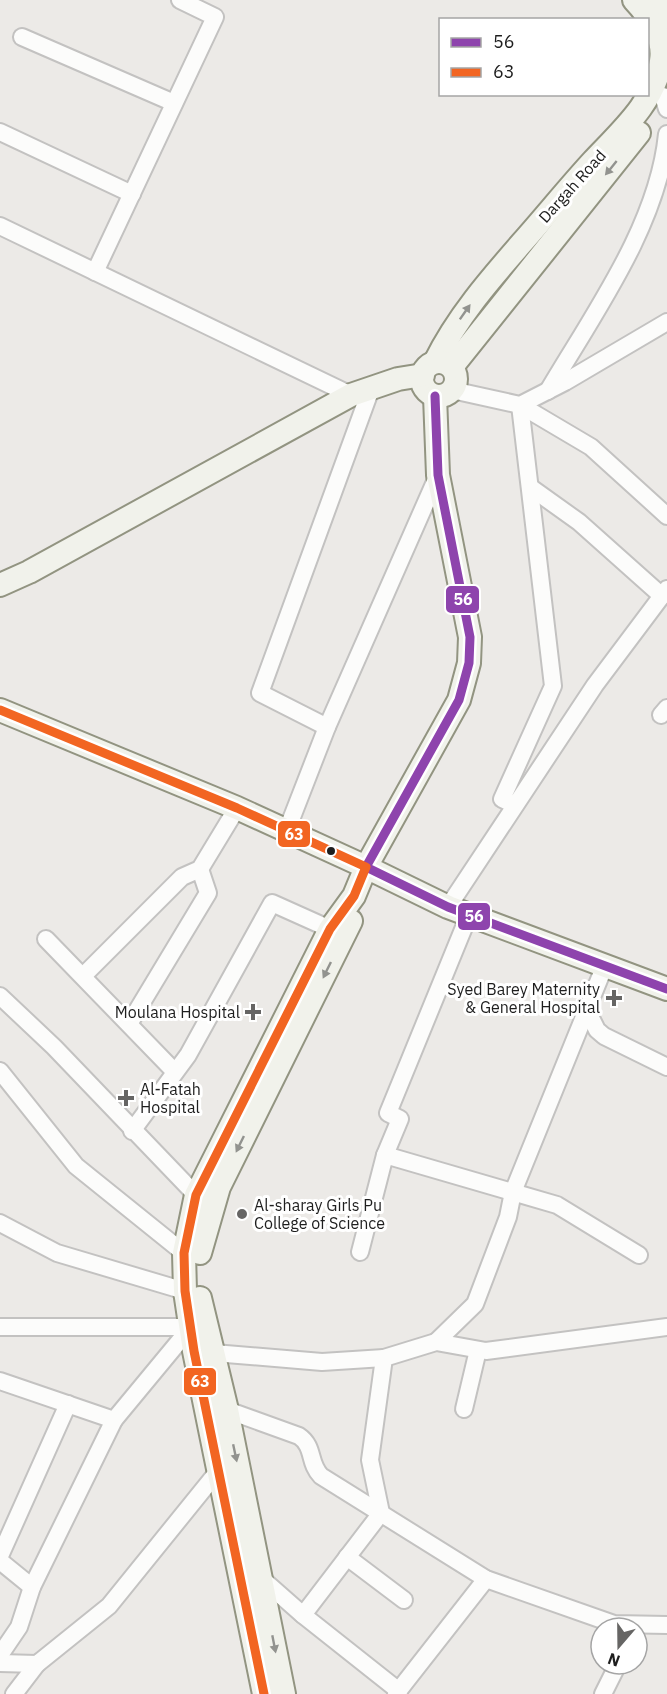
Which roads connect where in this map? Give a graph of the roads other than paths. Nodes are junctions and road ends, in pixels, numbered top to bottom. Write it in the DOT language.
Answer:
graph roads {
  1 [pos="180,0"];
  2 [pos="634,0"];
  3 [pos="654,0"];
  4 [pos="647,18"];
  5 [pos="667,18"];
  6 [pos="649,20"];
  7 [pos="22,37"];
  8 [pos="649,95"];
  9 [pos="648,96"];
  10 [pos="666,97"];
  11 [pos="174,103"];
  12 [pos="0,132"];
  13 [pos="667,134"];
  14 [pos="132,194"];
  15 [pos="0,226"];
  16 [pos="95,272"];
  17 [pos="662,331"];
  18 [pos="437,368"];
  19 [pos="372,386"];
  20 [pos="548,391"];
  21 [pos="443,393"];
  22 [pos="351,395"];
  23 [pos="520,405"];
  24 [pos="438,475"];
  25 [pos="530,487"];
  26 [pos="667,516"];
  27 [pos="0,585"];
  28 [pos="664,593"];
  29 [pos="0,710"];
  30 [pos="327,727"];
  31 [pos="515,805"];
  32 [pos="237,808"];
  33 [pos="287,830"];
  34 [pos="366,867"];
  35 [pos="200,869"];
  36 [pos="354,896"];
  37 [pos="448,907"];
  38 [pos="469,915"];
  39 [pos="330,929"];
  40 [pos="46,939"];
  41 [pos="605,965"];
  42 [pos="83,976"];
  43 [pos="667,989"];
  44 [pos="0,996"];
  45 [pos="587,1010"];
  46 [pos="129,1024"];
  47 [pos="667,1067"];
  48 [pos="0,1071"];
  49 [pos="176,1072"];
  50 [pos="132,1131"];
  51 [pos="385,1155"];
  52 [pos="513,1192"];
  53 [pos="196,1195"];
  54 [pos="0,1223"];
  55 [pos="360,1252"];
  56 [pos="184,1253"];
  57 [pos="639,1255"];
  58 [pos="185,1291"];
  59 [pos="191,1327"];
  60 [pos="667,1327"];
  61 [pos="0,1328"];
  62 [pos="436,1342"];
  63 [pos="478,1350"];
  64 [pos="204,1352"];
  65 [pos="384,1358"];
  66 [pos="0,1380"];
  67 [pos="68,1404"];
  68 [pos="464,1409"];
  69 [pos="227,1410"];
  70 [pos="114,1420"];
  71 [pos="219,1470"];
  72 [pos="381,1513"];
  73 [pos="0,1556"];
  74 [pos="347,1557"];
  75 [pos="0,1561"];
  76 [pos="261,1578"];
  77 [pos="486,1579"];
  78 [pos="32,1587"];
  79 [pos="404,1600"];
  80 [pos="303,1615"];
  81 [pos="591,1616"];
  82 [pos="667,1625"];
  83 [pos="649,1626"];
  84 [pos="0,1655"];
  85 [pos="0,1663"];
  86 [pos="37,1664"];
  87 [pos="612,1676"];
  88 [pos="397,1692"];
  89 [pos="14,1694"];
  90 [pos="264,1694"];
  91 [pos="284,1694"];
  92 [pos="603,1694"];
  1 -- 11 [label="street"];
  4 -- 2 [label="main road, Dargah Road, one-way"];
  3 -- 5 [label="main road"];
  8 -- 6 [label="main road, Dargah Road, one-way"];
  7 -- 11 [label="street"];
  18 -- 9 [label="main road, Dargah Road, one-way"];
  10 -- 18 [label="main road, Dargah Road, one-way"];
  11 -- 14 [label="street"];
  12 -- 14 [label="street"];
  13 -- 20 [label="street"];
  14 -- 16 [label="street"];
  15 -- 16 [label="street"];
  16 -- 22 [label="street"];
  17 -- 20 [label="street"];
  18 -- 19 [label="main road"];
  18 -- 21 [label="main road"];
  18 -- 21 [label="main road"];
  19 -- 22 [label="main road"];
  19 -- 30 [label="street"];
  20 -- 23 [label="street"];
  21 -- 23 [label="street"];
  21 -- 24 [label="main road"];
  22 -- 27 [label="main road"];
  23 -- 25 [label="street"];
  23 -- 26 [label="street"];
  24 -- 30 [label="street"];
  24 -- 34 [label="main road"];
  25 -- 28 [label="street"];
  25 -- 31 [label="street"];
  28 -- 31 [label="street"];
  29 -- 32 [label="main road"];
  30 -- 33 [label="street"];
  31 -- 37 [label="street"];
  32 -- 33 [label="main road"];
  32 -- 35 [label="street"];
  33 -- 34 [label="main road"];
  34 -- 36 [label="main road"];
  34 -- 37 [label="main road"];
  35 -- 42 [label="street"];
  35 -- 46 [label="street"];
  36 -- 39 [label="main road"];
  36 -- 64 [label="main road, one-way"];
  37 -- 38 [label="main road"];
  38 -- 41 [label="main road"];
  38 -- 51 [label="street"];
  39 -- 49 [label="street"];
  39 -- 53 [label="main road"];
  40 -- 42 [label="street"];
  41 -- 43 [label="main road"];
  41 -- 45 [label="street"];
  42 -- 46 [label="street"];
  44 -- 50 [label="street"];
  45 -- 47 [label="street"];
  45 -- 52 [label="street"];
  46 -- 49 [label="street"];
  48 -- 56 [label="street"];
  49 -- 50 [label="street"];
  50 -- 53 [label="street"];
  51 -- 52 [label="street"];
  51 -- 55 [label="street"];
  52 -- 57 [label="street"];
  52 -- 62 [label="street"];
  53 -- 56 [label="main road"];
  54 -- 58 [label="street"];
  56 -- 58 [label="main road"];
  58 -- 59 [label="main road"];
  59 -- 61 [label="street"];
  59 -- 64 [label="main road"];
  59 -- 70 [label="street"];
  60 -- 63 [label="street"];
  62 -- 63 [label="street"];
  62 -- 65 [label="street"];
  63 -- 68 [label="street"];
  64 -- 65 [label="street"];
  64 -- 69 [label="main road"];
  64 -- 71 [label="main road"];
  65 -- 72 [label="street"];
  66 -- 67 [label="street"];
  67 -- 70 [label="street"];
  67 -- 73 [label="street"];
  69 -- 72 [label="street"];
  69 -- 76 [label="main road, one-way"];
  70 -- 78 [label="street"];
  71 -- 86 [label="street"];
  71 -- 90 [label="main road"];
  72 -- 74 [label="street"];
  72 -- 77 [label="street"];
  74 -- 79 [label="street"];
  74 -- 80 [label="street"];
  75 -- 78 [label="street"];
  76 -- 80 [label="street"];
  76 -- 91 [label="main road, one-way"];
  77 -- 81 [label="street"];
  77 -- 88 [label="street"];
  78 -- 84 [label="street"];
  80 -- 88 [label="street"];
  82 -- 83 [label="street"];
  85 -- 86 [label="street"];
  86 -- 89 [label="street"];
  87 -- 92 [label="street"];
}
